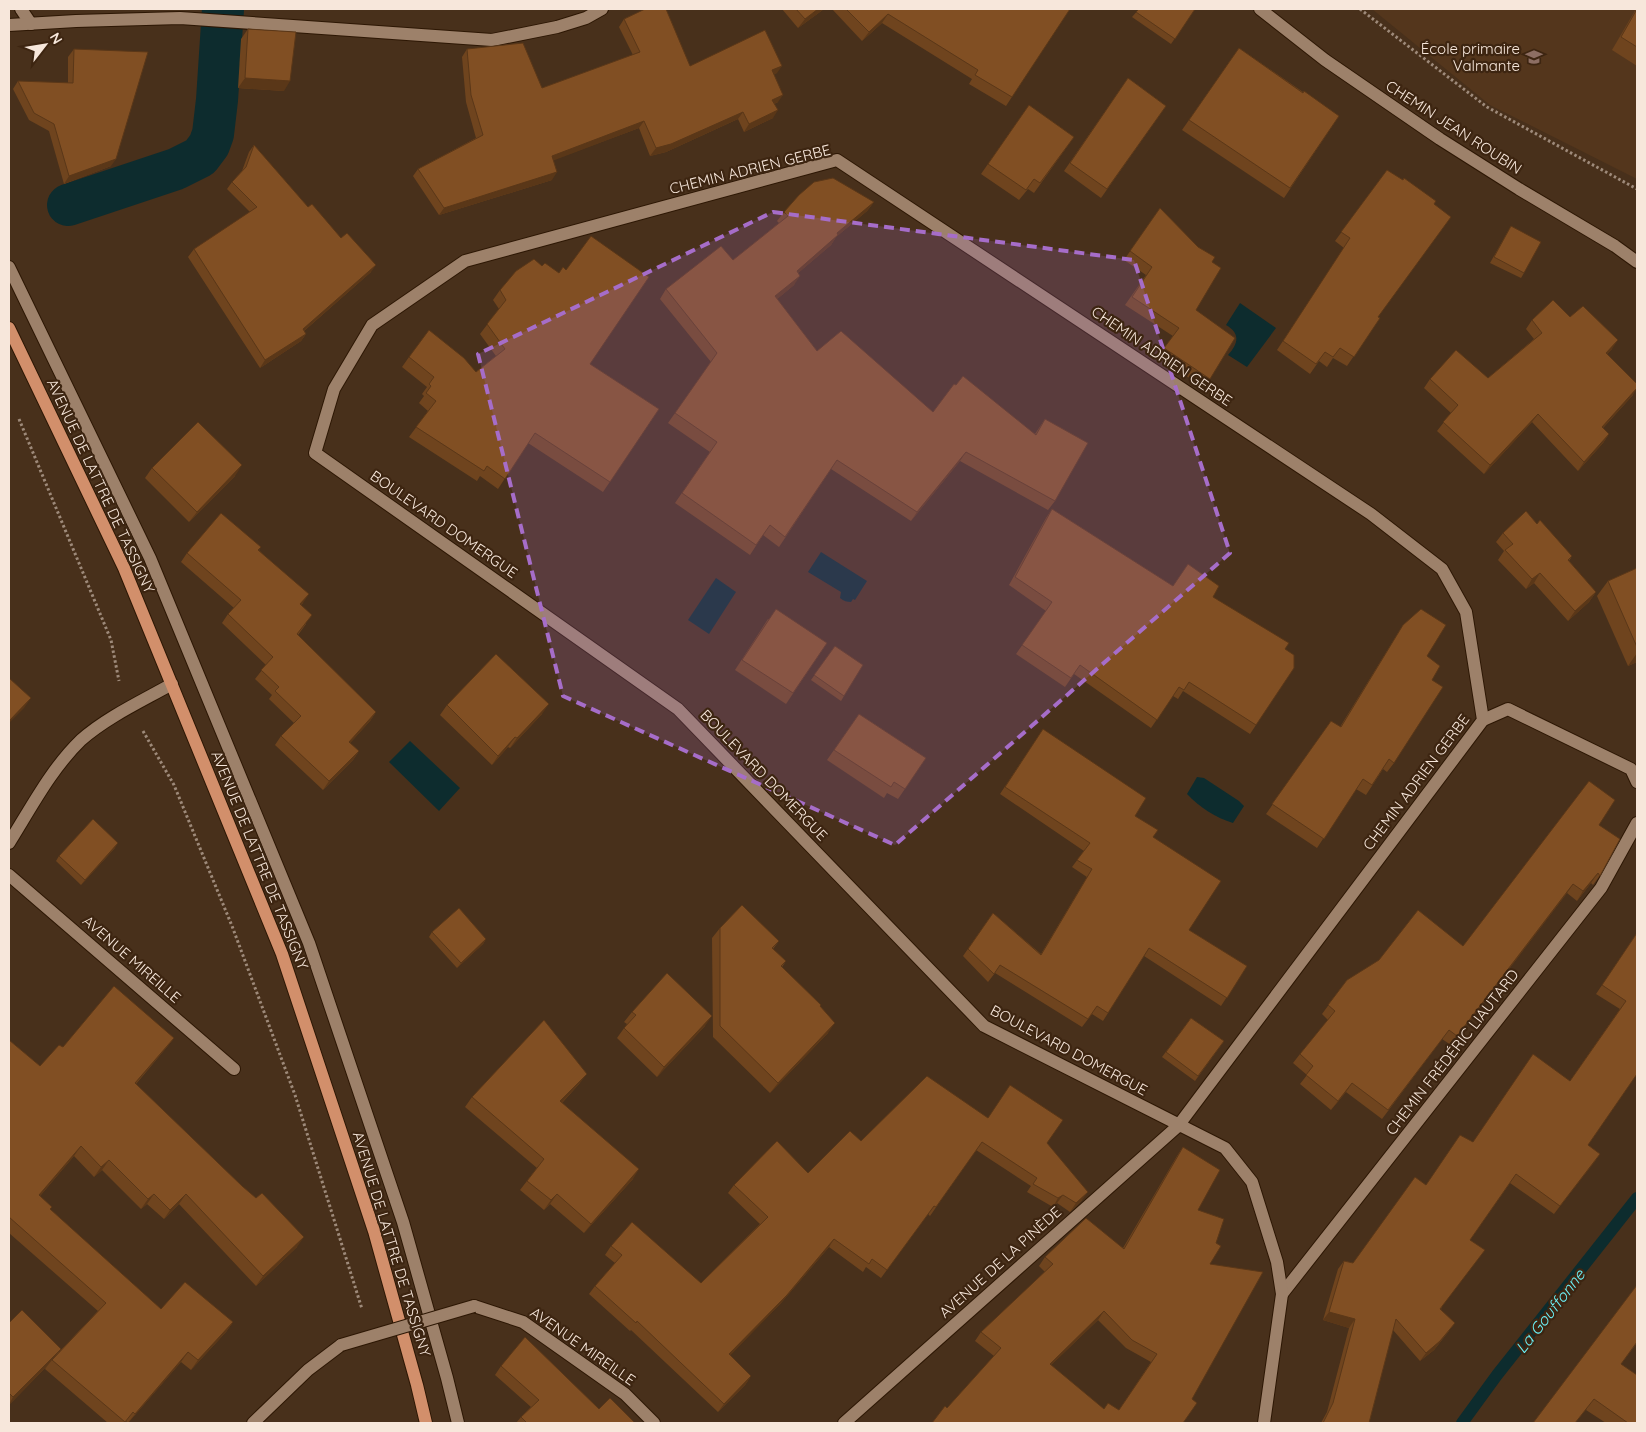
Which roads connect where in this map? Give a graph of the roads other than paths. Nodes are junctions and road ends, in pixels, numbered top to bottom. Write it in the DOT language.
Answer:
graph roads {
  1 [pos="21,9"];
  2 [pos="602,9"];
  3 [pos="1260,9"];
  4 [pos="31,24"];
  5 [pos="9,25"];
  6 [pos="1637,262"];
  7 [pos="9,266"];
  8 [pos="9,328"];
  9 [pos="315,453"];
  10 [pos="172,684"];
  11 [pos="1484,720"];
  12 [pos="1637,782"];
  13 [pos="1637,823"];
  14 [pos="9,843"];
  15 [pos="9,874"];
  16 [pos="234,1068"];
  17 [pos="1178,1126"];
  18 [pos="1282,1294"];
  19 [pos="253,1423"];
  20 [pos="426,1423"];
  21 [pos="458,1423"];
  22 [pos="654,1423"];
  23 [pos="844,1423"];
  24 [pos="1264,1423"];
  1 -- 4 [label="street"];
  2 -- 4 [label="street"];
  3 -- 6 [label="street, CHEMIN JEAN ROUBIN"];
  4 -- 5 [label="street"];
  7 -- 21 [label="street"];
  8 -- 10 [label="main road, AVENUE DE LATTRE DE TASSIGNY"];
  9 -- 11 [label="street, CHEMIN ADRIEN GERBE"];
  9 -- 17 [label="street, BOULEVARD DOMERGUE"];
  10 -- 14 [label="street"];
  10 -- 20 [label="main road, AVENUE DE LATTRE DE TASSIGNY"];
  11 -- 12 [label="street"];
  11 -- 17 [label="street, CHEMIN ADRIEN GERBE"];
  13 -- 18 [label="street, CHEMIN FRÉDÉRIC LIAUTARD"];
  15 -- 16 [label="street, AVENUE MIREILLE"];
  17 -- 18 [label="street, BOULEVARD DOMERGUE"];
  17 -- 23 [label="street, AVENUE DE LA PINÈDE"];
  18 -- 24 [label="street, BOULEVARD DOMERGUE"];
  19 -- 22 [label="street, AVENUE MIREILLE, bridge"];
}
